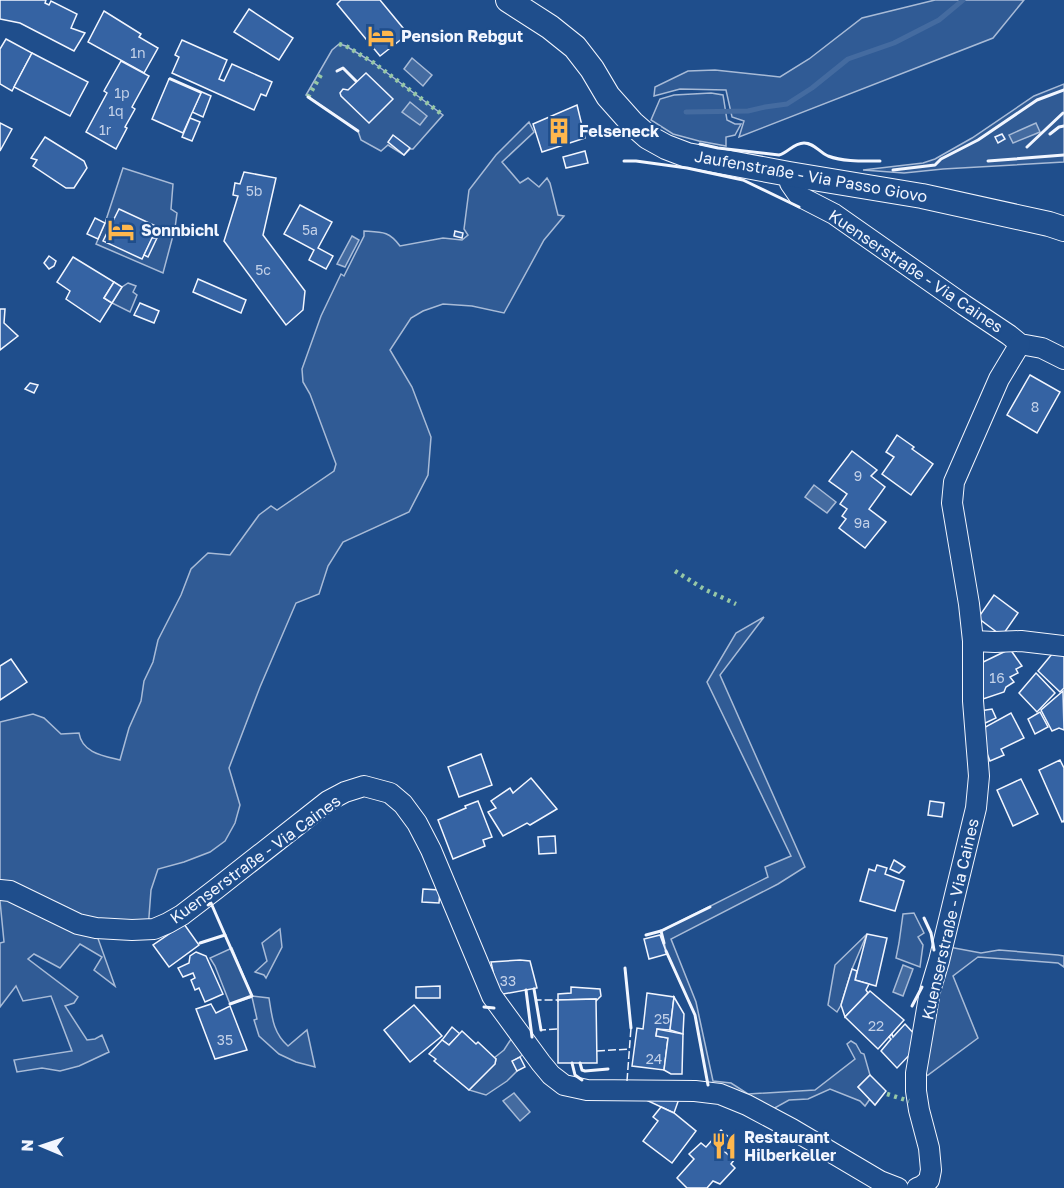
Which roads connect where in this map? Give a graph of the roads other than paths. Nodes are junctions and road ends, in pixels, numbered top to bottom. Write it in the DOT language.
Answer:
graph roads {
  1 [pos="508,0"];
  2 [pos="789,174"];
  3 [pos="1064,229"];
  4 [pos="1020,344"];
  5 [pos="1064,358"];
  6 [pos="973,641"];
  7 [pos="1064,646"];
  8 [pos="0,890"];
  9 [pos="898,1188"];
  10 [pos="917,1188"];
  1 -- 2 [label="main road, Jaufenstraße - Via Passo Giovo"];
  2 -- 3 [label="main road, Jaufenstraße - Via Passo Giovo"];
  2 -- 4 [label="street, Kuenserstraße - Via Caines"];
  4 -- 5 [label="street, Kuenserstraße - Via Caines"];
  4 -- 6 [label="street, Kuenserstraße - Via Caines"];
  6 -- 7 [label="street"];
  6 -- 10 [label="street, Kuenserstraße - Via Caines"];
  8 -- 9 [label="street, Kuenserstraße - Via Caines"];
}
